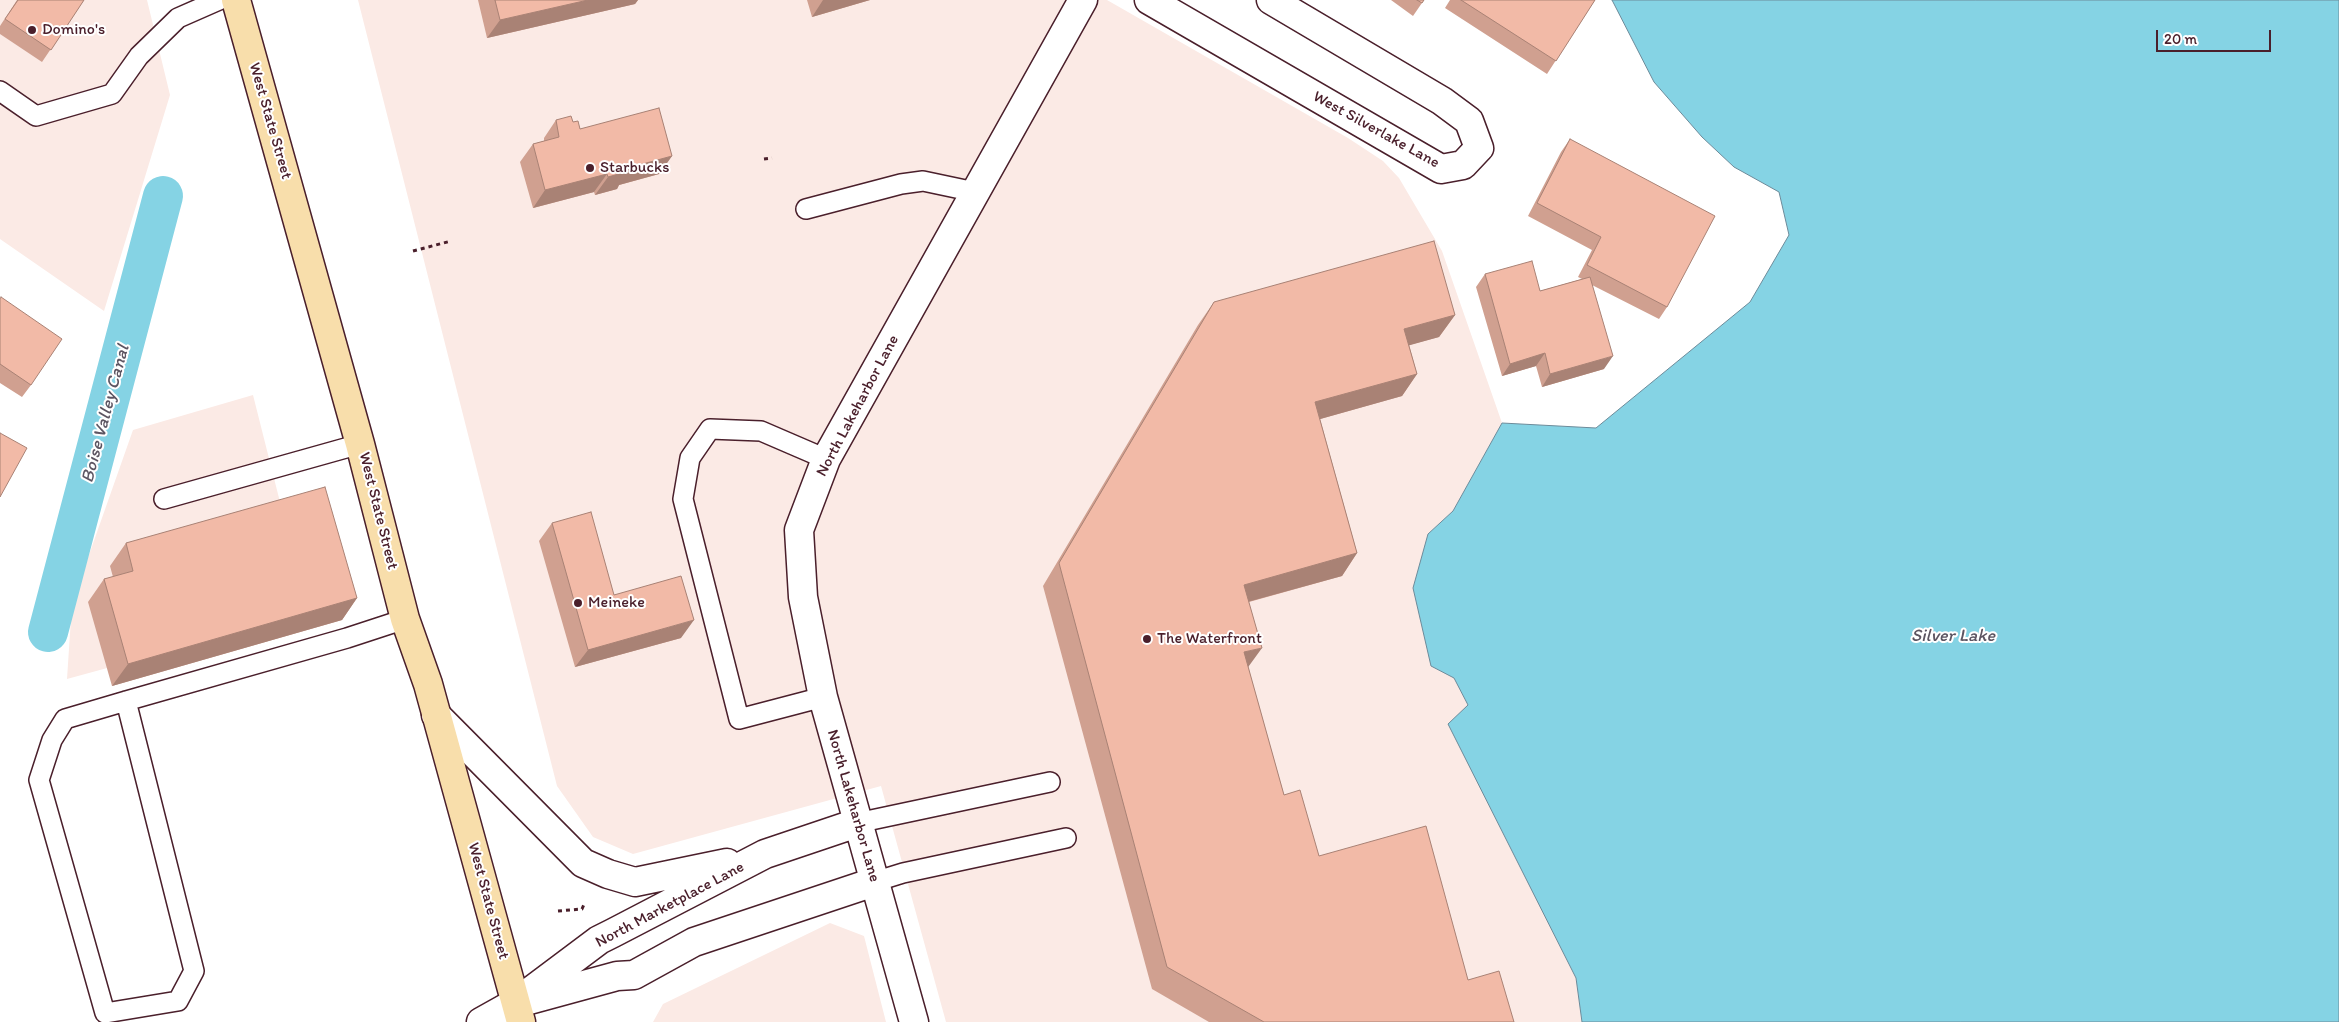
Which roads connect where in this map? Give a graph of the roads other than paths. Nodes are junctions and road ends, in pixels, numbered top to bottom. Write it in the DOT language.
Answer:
graph roads {
  1 [pos="218,0"];
  2 [pos="236,0"];
  3 [pos="1083,0"];
  4 [pos="1149,0"];
  5 [pos="1271,0"];
  6 [pos="0,91"];
  7 [pos="975,192"];
  8 [pos="806,209"];
  9 [pos="360,444"];
  10 [pos="826,459"];
  11 [pos="164,499"];
  12 [pos="405,619"];
  13 [pos="823,697"];
  14 [pos="126,701"];
  15 [pos="436,714"];
  16 [pos="1050,782"];
  17 [pos="857,823"];
  18 [pos="1066,838"];
  19 [pos="765,854"];
  20 [pos="874,882"];
  21 [pos="518,1013"];
  22 [pos="481,1022"];
  23 [pos="914,1022"];
  1 -- 6 [label="lane"];
  2 -- 9 [label="main road, West State Street"];
  3 -- 7 [label="street, North Lakeharbor Lane"];
  4 -- 5 [label="street, West Silverlake Lane"];
  7 -- 8 [label="lane"];
  7 -- 10 [label="street, North Lakeharbor Lane"];
  9 -- 11 [label="lane"];
  9 -- 12 [label="main road, West State Street"];
  10 -- 13 [label="street, North Lakeharbor Lane"];
  10 -- 13 [label="lane"];
  12 -- 14 [label="lane"];
  12 -- 15 [label="main road, West State Street"];
  13 -- 17 [label="street, North Lakeharbor Lane"];
  14 -- 14 [label="lane"];
  15 -- 19 [label="street"];
  15 -- 21 [label="main road, West State Street"];
  16 -- 17 [label="lane"];
  17 -- 19 [label="street, North Marketplace Lane"];
  17 -- 20 [label="street, North Lakeharbor Lane"];
  18 -- 20 [label="lane"];
  19 -- 21 [label="street, North Marketplace Lane"];
  20 -- 21 [label="street"];
  20 -- 23 [label="street, North Lakeharbor Lane"];
  21 -- 22 [label="street"];
}
